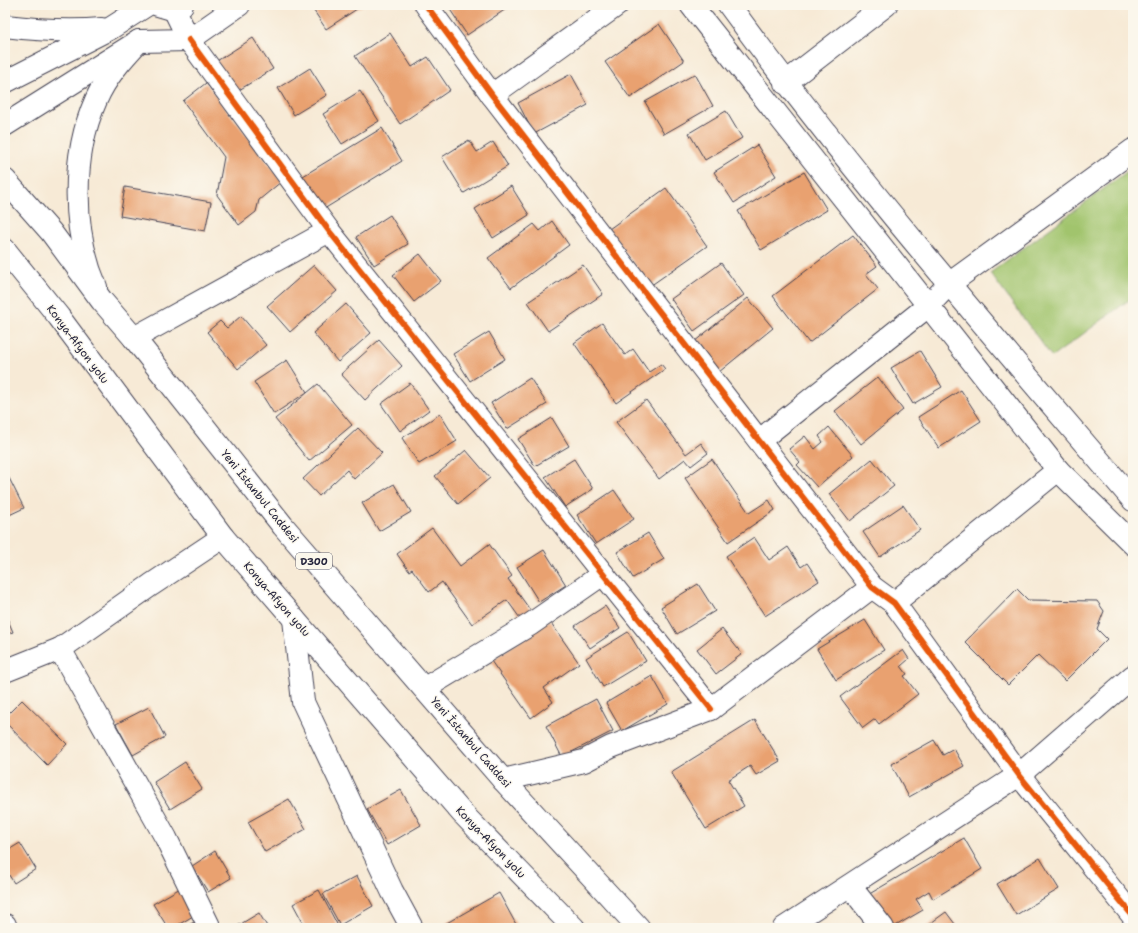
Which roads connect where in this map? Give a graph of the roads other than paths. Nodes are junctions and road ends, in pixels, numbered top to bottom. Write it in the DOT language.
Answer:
graph roads {
  1 [pos="147,5"];
  2 [pos="239,5"];
  3 [pos="426,5"];
  4 [pos="617,5"];
  5 [pos="691,5"];
  6 [pos="729,5"];
  7 [pos="886,5"];
  8 [pos="172,6"];
  9 [pos="5,26"];
  10 [pos="111,28"];
  11 [pos="189,40"];
  12 [pos="139,41"];
  13 [pos="5,82"];
  14 [pos="785,83"];
  15 [pos="492,95"];
  16 [pos="5,125"];
  17 [pos="1133,150"];
  18 [pos="5,180"];
  19 [pos="329,231"];
  20 [pos="5,250"];
  21 [pos="948,284"];
  22 [pos="102,301"];
  23 [pos="928,306"];
  24 [pos="134,338"];
  25 [pos="760,440"];
  26 [pos="1058,470"];
  27 [pos="1133,500"];
  28 [pos="223,537"];
  29 [pos="1133,544"];
  30 [pos="603,574"];
  31 [pos="872,587"];
  32 [pos="894,603"];
  33 [pos="294,619"];
  34 [pos="60,649"];
  35 [pos="5,671"];
  36 [pos="1133,676"];
  37 [pos="424,688"];
  38 [pos="711,709"];
  39 [pos="1019,775"];
  40 [pos="503,780"];
  41 [pos="850,886"];
  42 [pos="1133,916"];
  43 [pos="5,925"];
  44 [pos="6,928"];
  45 [pos="210,928"];
  46 [pos="412,928"];
  47 [pos="574,928"];
  48 [pos="639,928"];
  49 [pos="784,928"];
  50 [pos="883,928"];
  1 -- 10 [label="main road"];
  2 -- 11 [label="main road"];
  3 -- 15 [label="main road"];
  4 -- 15 [label="main road"];
  5 -- 23 [label="main road"];
  6 -- 14 [label="main road"];
  7 -- 14 [label="main road"];
  8 -- 11 [label="main road"];
  9 -- 10 [label="main road"];
  10 -- 13 [label="main road"];
  11 -- 12 [label="main road"];
  11 -- 19 [label="main road"];
  12 -- 16 [label="main road"];
  12 -- 22 [label="main road"];
  14 -- 21 [label="main road"];
  15 -- 25 [label="main road"];
  17 -- 21 [label="main road"];
  18 -- 22 [label="main road, Yeni İstanbul Caddesi / D300"];
  19 -- 24 [label="main road"];
  19 -- 30 [label="main road"];
  20 -- 28 [label="main road, Konya-Afyon yolu"];
  21 -- 23 [label="main road"];
  21 -- 27 [label="main road"];
  22 -- 24 [label="main road, Yeni İstanbul Caddesi / D300"];
  23 -- 25 [label="main road"];
  23 -- 26 [label="main road"];
  24 -- 37 [label="main road, Yeni İstanbul Caddesi / D300"];
  25 -- 31 [label="main road"];
  26 -- 29 [label="main road"];
  26 -- 32 [label="main road"];
  28 -- 33 [label="main road, Konya-Afyon yolu"];
  28 -- 34 [label="main road"];
  30 -- 37 [label="main road"];
  30 -- 38 [label="main road"];
  31 -- 32 [label="main road"];
  31 -- 38 [label="main road"];
  32 -- 39 [label="main road"];
  33 -- 46 [label="main road"];
  33 -- 47 [label="main road, Konya-Afyon yolu"];
  34 -- 35 [label="main road"];
  34 -- 45 [label="main road"];
  36 -- 39 [label="main road"];
  37 -- 40 [label="main road, Yeni İstanbul Caddesi / D300"];
  38 -- 40 [label="main road"];
  39 -- 41 [label="main road"];
  39 -- 42 [label="main road"];
  40 -- 48 [label="main road, Yeni İstanbul Caddesi / D300"];
  41 -- 49 [label="main road"];
  41 -- 50 [label="main road"];
  43 -- 44 [label="main road"];
}
